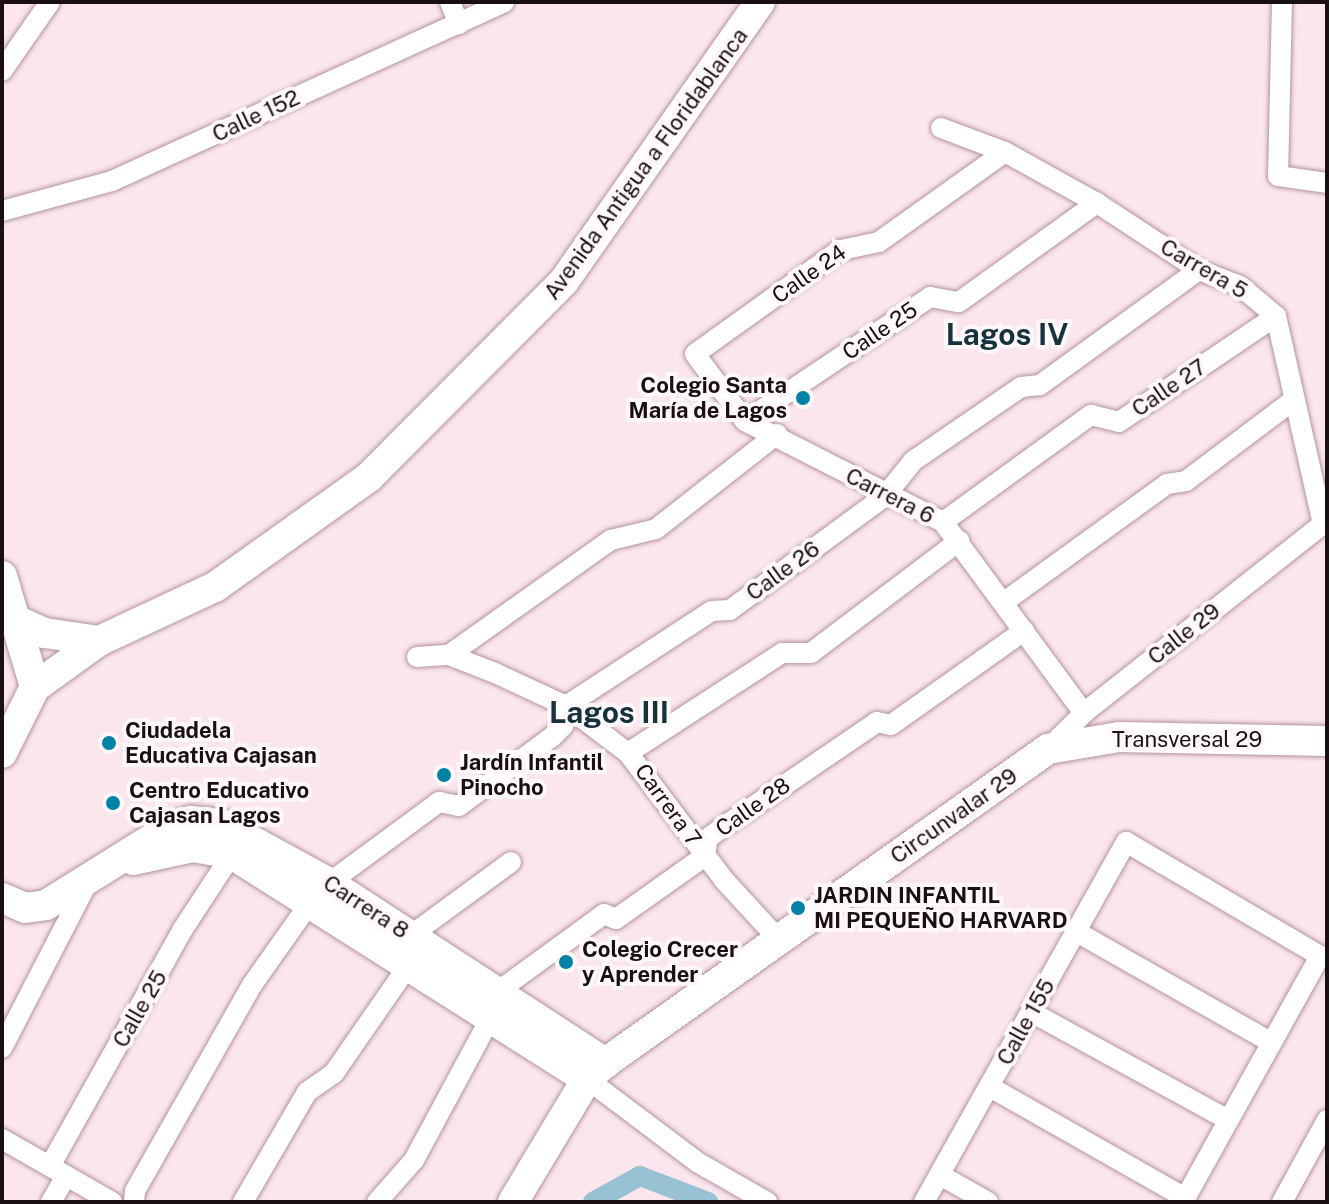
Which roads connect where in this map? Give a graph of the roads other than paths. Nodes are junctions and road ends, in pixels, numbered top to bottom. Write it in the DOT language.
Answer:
graph roads {
  1 [pos="50,2"];
  2 [pos="450,2"];
  3 [pos="504,2"];
  4 [pos="760,2"];
  5 [pos="1282,2"];
  6 [pos="459,24"];
  7 [pos="2,71"];
  8 [pos="941,128"];
  9 [pos="1005,152"];
  10 [pos="1327,183"];
  11 [pos="1097,203"];
  12 [pos="2,211"];
  13 [pos="1199,270"];
  14 [pos="1276,316"];
  15 [pos="1295,399"];
  16 [pos="745,421"];
  17 [pos="777,434"];
  18 [pos="885,496"];
  19 [pos="943,522"];
  20 [pos="959,541"];
  21 [pos="2,576"];
  22 [pos="1004,602"];
  23 [pos="13,619"];
  24 [pos="1024,631"];
  25 [pos="99,641"];
  26 [pos="449,655"];
  27 [pos="417,657"];
  28 [pos="35,687"];
  29 [pos="566,706"];
  30 [pos="1084,713"];
  31 [pos="1327,741"];
  32 [pos="1048,749"];
  33 [pos="2,753"];
  34 [pos="628,753"];
  35 [pos="232,854"];
  36 [pos="705,856"];
  37 [pos="511,862"];
  38 [pos="115,864"];
  39 [pos="87,883"];
  40 [pos="320,891"];
  41 [pos="2,898"];
  42 [pos="1075,931"];
  43 [pos="410,936"];
  44 [pos="779,940"];
  45 [pos="408,966"];
  46 [pos="493,1006"];
  47 [pos="1031,1012"];
  48 [pos="1270,1042"];
  49 [pos="2,1048"];
  50 [pos="596,1071"];
  51 [pos="990,1087"];
  52 [pos="1228,1120"];
  53 [pos="1327,1120"];
  54 [pos="2,1139"];
  55 [pos="58,1171"];
  56 [pos="940,1175"];
  57 [pos="1184,1200"];
  58 [pos="51,1202"];
  59 [pos="112,1202"];
  60 [pos="134,1202"];
  61 [pos="243,1202"];
  62 [pos="377,1202"];
  63 [pos="513,1202"];
  64 [pos="767,1202"];
  65 [pos="924,1202"];
  66 [pos="988,1202"];
  67 [pos="1282,1202"];
  1 -- 7 [label="street"];
  2 -- 6 [label="street"];
  3 -- 6 [label="street, Calle 152"];
  4 -- 25 [label="street, Avenida Antigua a Floridablanca"];
  5 -- 10 [label="street"];
  6 -- 12 [label="street, Calle 152"];
  8 -- 9 [label="street, Carrera 5"];
  9 -- 11 [label="street, Carrera 5"];
  9 -- 16 [label="street, Calle 24"];
  11 -- 13 [label="street, Carrera 5"];
  11 -- 16 [label="street, Calle 25"];
  13 -- 14 [label="street, Carrera 5"];
  13 -- 18 [label="street, Calle 26"];
  14 -- 15 [label="street"];
  14 -- 19 [label="street, Calle 27"];
  15 -- 22 [label="street"];
  15 -- 30 [label="street, Calle 29"];
  16 -- 17 [label="street, Carrera 6"];
  17 -- 18 [label="street, Carrera 6"];
  17 -- 26 [label="street"];
  18 -- 19 [label="street, Carrera 6"];
  18 -- 29 [label="street, Calle 26"];
  19 -- 20 [label="street, Carrera 6"];
  20 -- 22 [label="street, Carrera 6"];
  20 -- 34 [label="street"];
  21 -- 23 [label="street"];
  22 -- 24 [label="street, Carrera 6"];
  23 -- 25 [label="street"];
  23 -- 28 [label="street"];
  24 -- 30 [label="street, Carrera 6"];
  24 -- 36 [label="street, Calle 28"];
  25 -- 28 [label="street"];
  26 -- 27 [label="street"];
  26 -- 29 [label="street, Carrera 7"];
  28 -- 33 [label="street"];
  29 -- 34 [label="street, Carrera 7"];
  29 -- 40 [label="street, Calle 26"];
  30 -- 32 [label="street, Calle 29"];
  31 -- 32 [label="street, Transversal 29"];
  32 -- 44 [label="street, Circunvalar 29"];
  34 -- 36 [label="street, Carrera 7"];
  35 -- 38 [label="street, Carrera 8"];
  35 -- 40 [label="street, Carrera 8"];
  35 -- 55 [label="street, Calle 25"];
  36 -- 44 [label="street, Carrera 7"];
  36 -- 46 [label="street, Calle 28"];
  37 -- 43 [label="street"];
  38 -- 39 [label="street, Carrera 8"];
  38 -- 40 [label="street, Carrera 8"];
  39 -- 41 [label="street, Carrera 8"];
  39 -- 49 [label="street"];
  40 -- 43 [label="street, Carrera 8"];
  40 -- 45 [label="street, Carrera 8"];
  40 -- 60 [label="street, Calle 26"];
  42 -- 47 [label="street, Calle 155"];
  42 -- 48 [label="street"];
  42 -- 48 [label="street, Calle 155"];
  43 -- 46 [label="street, Carrera 8"];
  44 -- 50 [label="street, Circunvalar 29"];
  45 -- 46 [label="street, Carrera 8"];
  45 -- 61 [label="street"];
  46 -- 50 [label="street, Carrera 8"];
  46 -- 62 [label="street, Calle 28"];
  47 -- 51 [label="street, Calle 155"];
  47 -- 52 [label="street"];
  48 -- 52 [label="street"];
  50 -- 63 [label="street, Circunvalar 29"];
  50 -- 64 [label="street"];
  51 -- 56 [label="street, Calle 155"];
  51 -- 57 [label="street"];
  52 -- 57 [label="street"];
  53 -- 67 [label="street"];
  54 -- 55 [label="street"];
  55 -- 58 [label="street, Calle 25"];
  55 -- 59 [label="street"];
  56 -- 65 [label="street, Calle 155"];
  56 -- 66 [label="street"];
}
